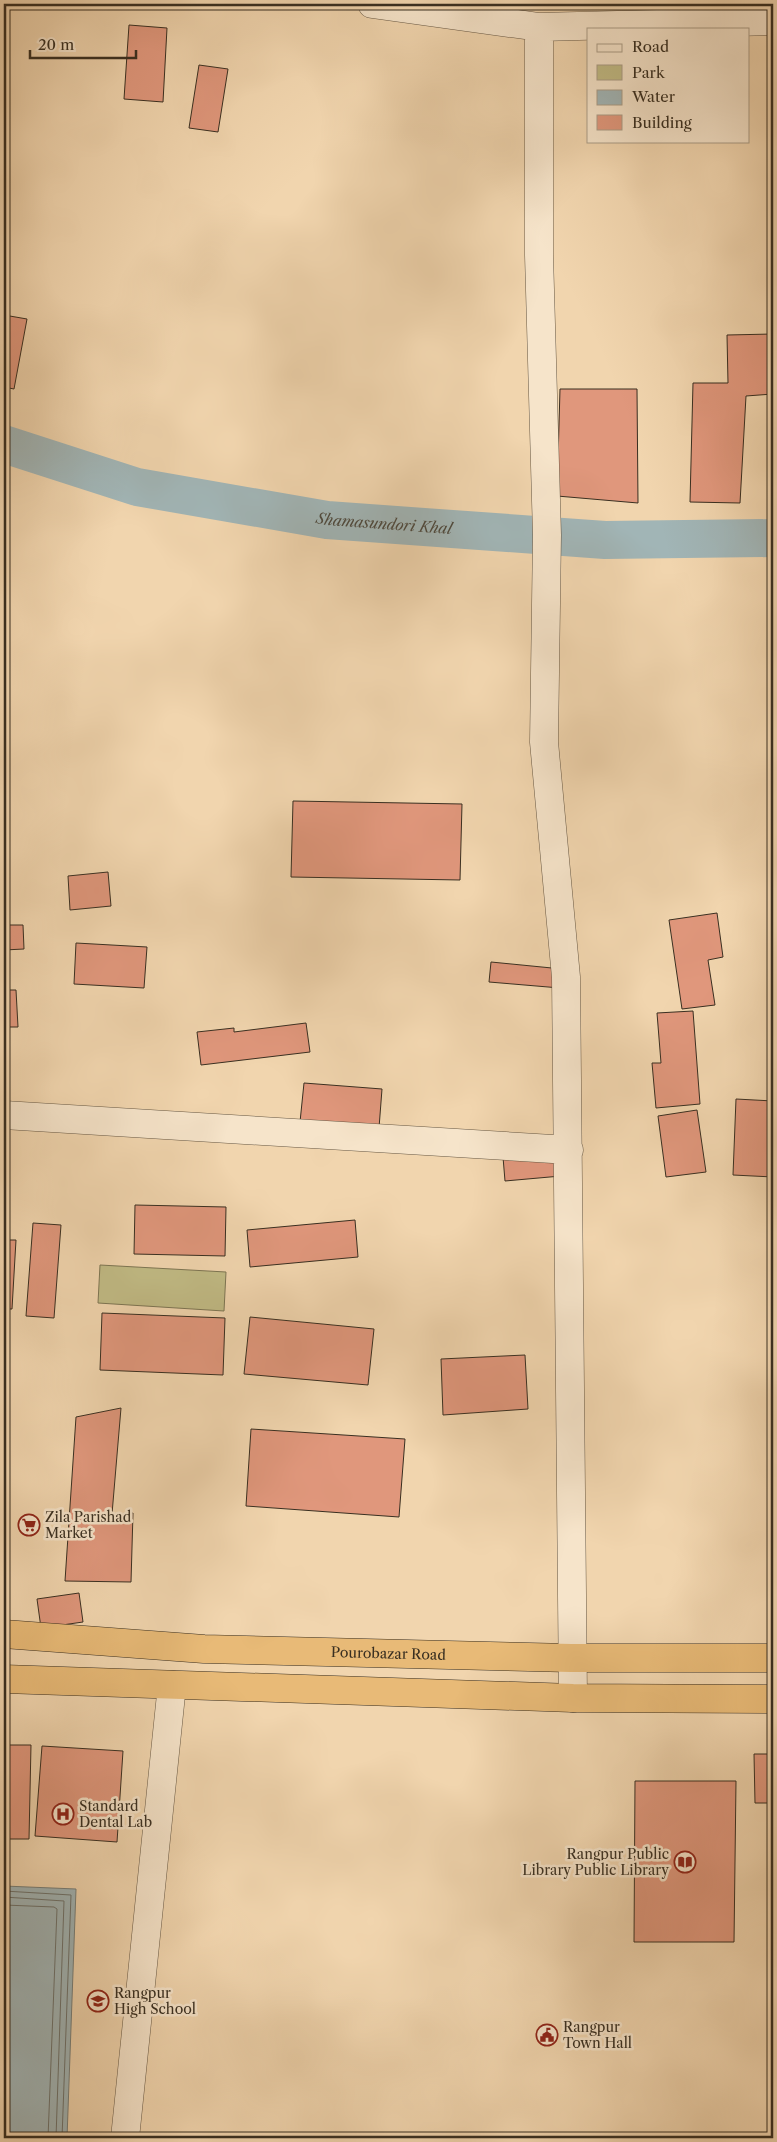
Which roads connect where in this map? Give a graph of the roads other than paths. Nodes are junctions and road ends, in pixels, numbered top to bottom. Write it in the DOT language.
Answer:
graph roads {
  1 [pos="372,4"];
  2 [pos="773,21"];
  3 [pos="539,27"];
  4 [pos="4,1115"];
  5 [pos="569,1150"];
  6 [pos="4,1634"];
  7 [pos="571,1658"];
  8 [pos="773,1658"];
  9 [pos="4,1679"];
  10 [pos="172,1685"];
  11 [pos="573,1698"];
  12 [pos="773,1699"];
  13 [pos="125,2138"];
  1 -- 3 [label="street"];
  2 -- 3 [label="street"];
  3 -- 5 [label="street"];
  4 -- 5 [label="street"];
  5 -- 7 [label="street"];
  6 -- 7 [label="highway, Pourobazar Road"];
  7 -- 8 [label="highway, Pourobazar Road"];
  7 -- 11 [label="street"];
  9 -- 10 [label="highway"];
  10 -- 11 [label="highway"];
  10 -- 13 [label="street"];
  11 -- 12 [label="highway"];
}
